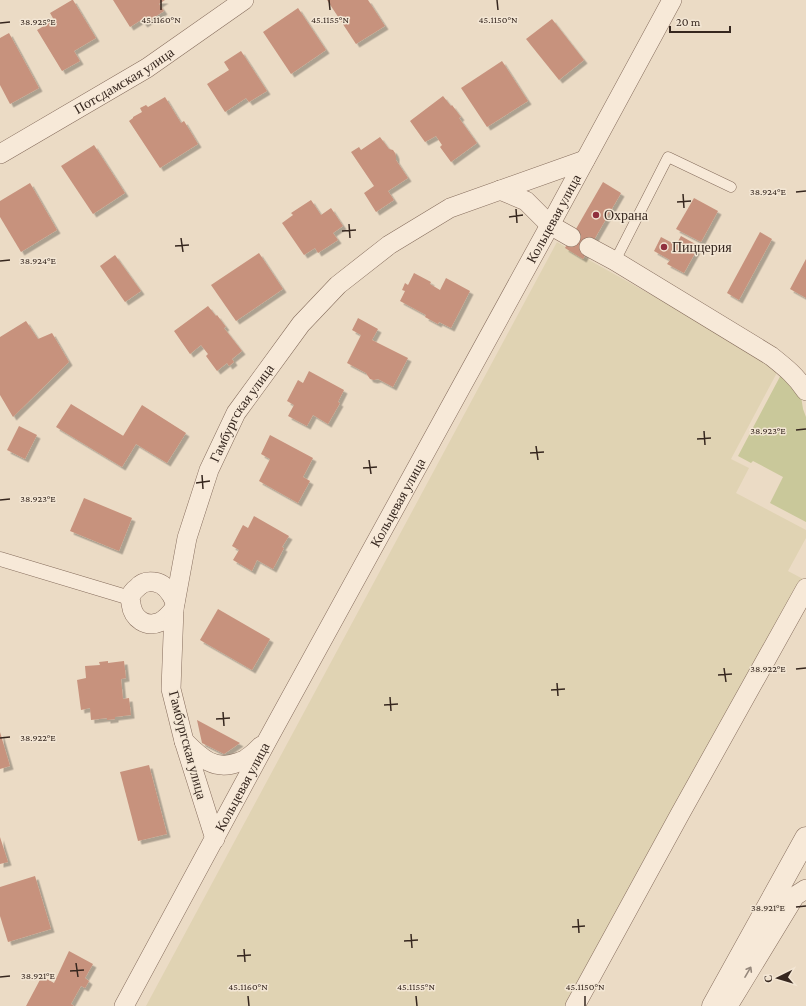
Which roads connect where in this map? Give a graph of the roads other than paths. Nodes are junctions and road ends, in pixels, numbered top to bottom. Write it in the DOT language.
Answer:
graph roads {
  1 [pos="244,0"];
  2 [pos="672,0"];
  3 [pos="0,154"];
  4 [pos="585,160"];
  5 [pos="731,186"];
  6 [pos="500,190"];
  7 [pos="550,226"];
  8 [pos="571,237"];
  9 [pos="590,247"];
  10 [pos="615,261"];
  11 [pos="771,356"];
  12 [pos="806,367"];
  13 [pos="806,391"];
  14 [pos="0,559"];
  15 [pos="806,588"];
  16 [pos="130,598"];
  17 [pos="175,606"];
  18 [pos="268,739"];
  19 [pos="184,741"];
  20 [pos="806,838"];
  21 [pos="215,839"];
  22 [pos="806,889"];
  23 [pos="124,1006"];
  24 [pos="575,1006"];
  25 [pos="713,1006"];
  26 [pos="728,1006"];
  1 -- 3 [label="street, Потсдамская улица"];
  2 -- 4 [label="street, Кольцевая улица"];
  4 -- 6 [label="street, Гамбургская улица"];
  4 -- 7 [label="street, Кольцевая улица"];
  5 -- 10 [label="lane"];
  6 -- 7 [label="street"];
  6 -- 17 [label="street, Гамбургская улица"];
  7 -- 8 [label="street"];
  7 -- 18 [label="street, Кольцевая улица"];
  9 -- 10 [label="street"];
  10 -- 11 [label="street"];
  11 -- 12 [label="street"];
  11 -- 13 [label="street"];
  14 -- 16 [label="street"];
  15 -- 24 [label="street"];
  16 -- 17 [label="street"];
  16 -- 17 [label="street"];
  17 -- 19 [label="street, Гамбургская улица"];
  18 -- 19 [label="street"];
  18 -- 21 [label="street, Кольцевая улица"];
  19 -- 21 [label="street, Гамбургская улица"];
  20 -- 25 [label="street"];
  21 -- 23 [label="street, Кольцевая улица"];
  26 -- 22 [label="street, one-way"];
}
